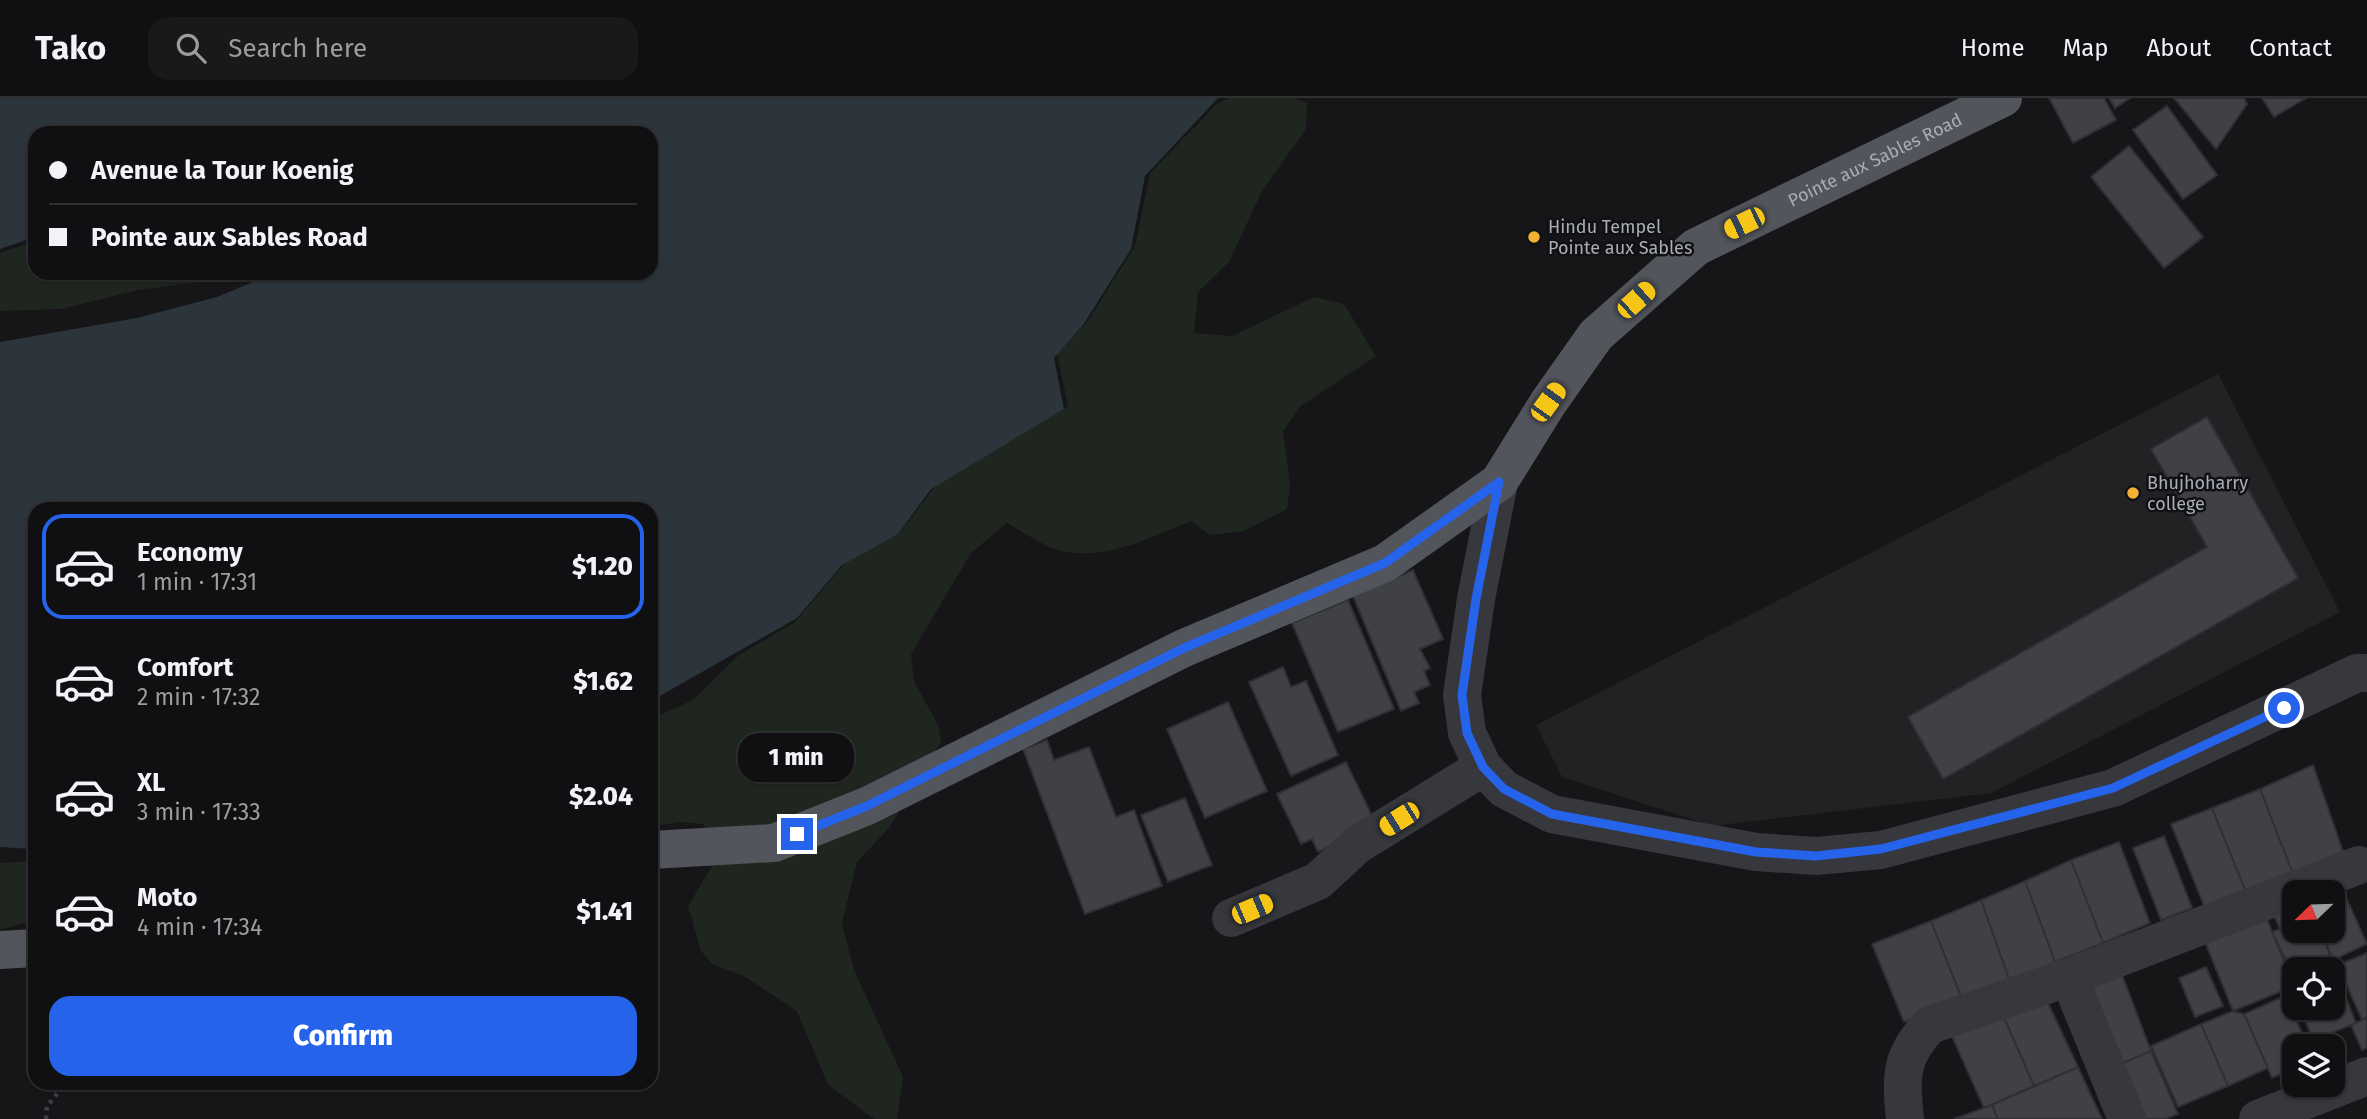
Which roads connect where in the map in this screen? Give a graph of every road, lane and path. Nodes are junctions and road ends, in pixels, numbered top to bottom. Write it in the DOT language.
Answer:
graph roads {
  1 [pos="2003,98"];
  2 [pos="1499,482"];
  3 [pos="2367,673"];
  4 [pos="1483,767"];
  5 [pos="658,850"];
  6 [pos="2358,866"];
  7 [pos="1231,918"];
  8 [pos="28,948"];
  9 [pos="0,950"];
  10 [pos="2068,977"];
  11 [pos="2367,1076"];
  12 [pos="60,1090"];
  13 [pos="46,1119"];
  14 [pos="1905,1119"];
  15 [pos="2127,1119"];
  16 [pos="2258,1119"];
  1 -- 2 [label="main road, Pointe aux Sables Road"];
  2 -- 4 [label="street"];
  2 -- 5 [label="main road, Pointe aux Sables Road"];
  3 -- 4 [label="street"];
  4 -- 7 [label="street"];
  6 -- 10 [label="street"];
  8 -- 9 [label="main road"];
  10 -- 14 [label="street"];
  10 -- 15 [label="street"];
  11 -- 16 [label="street"];
  12 -- 13 [label="path"];
}
